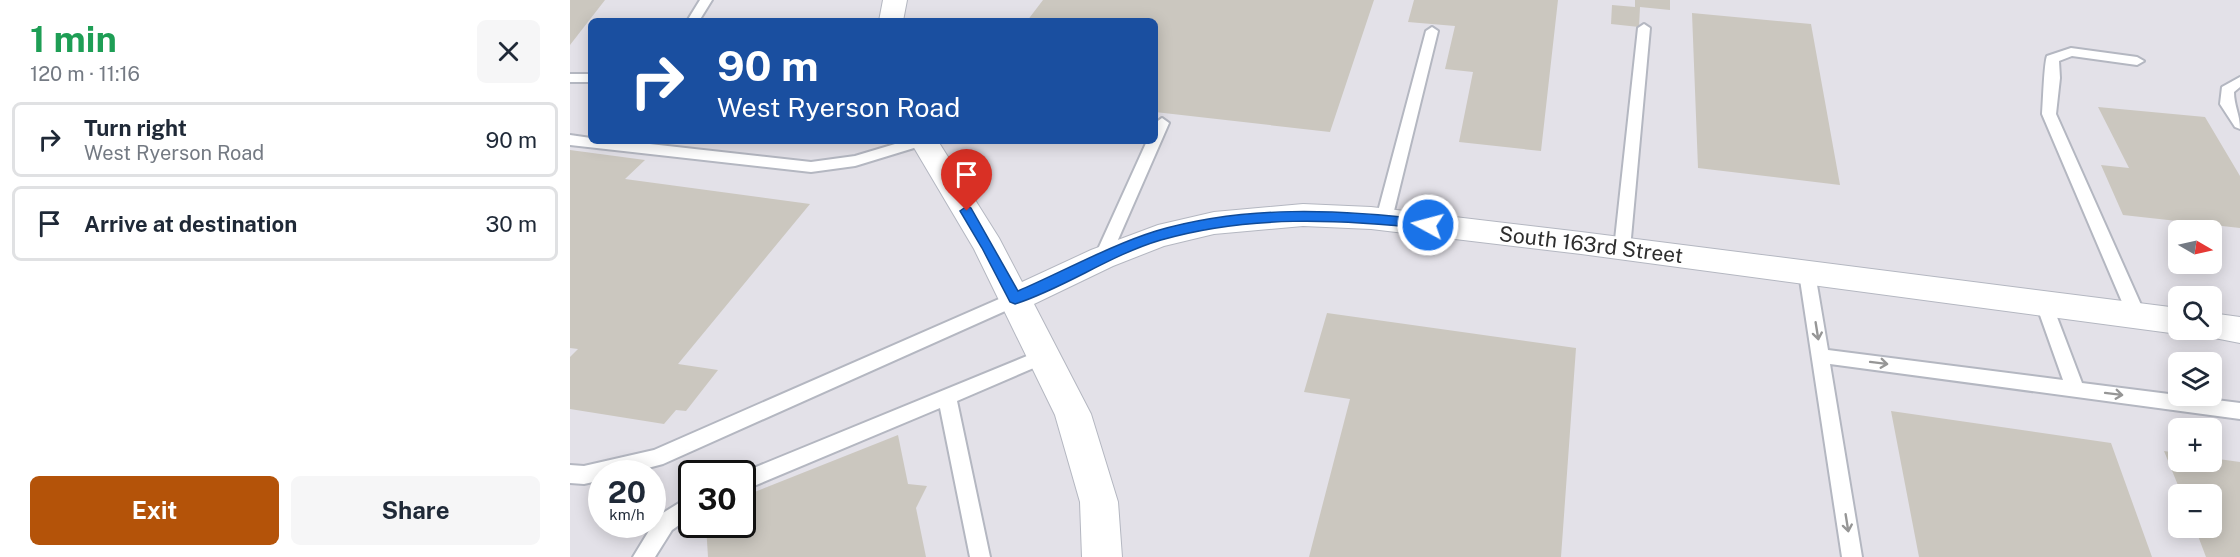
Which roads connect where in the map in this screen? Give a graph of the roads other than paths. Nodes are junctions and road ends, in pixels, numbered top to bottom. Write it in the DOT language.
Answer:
graph roads {
  1 [pos="706,0"];
  2 [pos="895,0"];
  3 [pos="695,18"];
  4 [pos="892,18"];
  5 [pos="1644,28"];
  6 [pos="1432,31"];
  7 [pos="2137,61"];
  8 [pos="570,78"];
  9 [pos="588,78"];
  10 [pos="2240,81"];
  11 [pos="1162,123"];
  12 [pos="2240,124"];
  13 [pos="1158,133"];
  14 [pos="570,140"];
  15 [pos="588,142"];
  16 [pos="606,144"];
  17 [pos="913,144"];
  18 [pos="925,144"];
  19 [pos="1153,144"];
  20 [pos="1384,219"];
  21 [pos="1622,249"];
  22 [pos="1102,258"];
  23 [pos="1807,273"];
  24 [pos="1015,299"];
  25 [pos="2044,304"];
  26 [pos="2137,316"];
  27 [pos="2168,320"];
  28 [pos="2222,328"];
  29 [pos="2240,330"];
  30 [pos="1044,356"];
  31 [pos="1821,356"];
  32 [pos="2074,389"];
  33 [pos="947,397"];
  34 [pos="2240,411"];
  35 [pos="570,474"];
  36 [pos="756,476"];
  37 [pos="678,514"];
  38 [pos="643,557"];
  39 [pos="980,557"];
  40 [pos="1102,557"];
  41 [pos="1852,557"];
  1 -- 3 [label="lane"];
  2 -- 4 [label="street"];
  5 -- 21 [label="lane"];
  6 -- 20 [label="lane"];
  7 -- 26 [label="lane"];
  8 -- 9 [label="lane"];
  10 -- 12 [label="lane"];
  11 -- 13 [label="lane"];
  14 -- 15 [label="lane"];
  16 -- 17 [label="lane"];
  18 -- 24 [label="street"];
  19 -- 22 [label="lane"];
  20 -- 21 [label="street, South 163rd Street"];
  20 -- 22 [label="street, South 163rd Street"];
  21 -- 23 [label="street, South 163rd Street"];
  22 -- 24 [label="street, South 163rd Street"];
  23 -- 25 [label="street, South 163rd Street"];
  23 -- 31 [label="lane, one-way"];
  24 -- 30 [label="street"];
  24 -- 35 [label="lane"];
  25 -- 26 [label="street, South 163rd Street"];
  25 -- 32 [label="lane"];
  26 -- 27 [label="street, South 163rd Street"];
  28 -- 29 [label="street"];
  30 -- 33 [label="lane"];
  30 -- 40 [label="street"];
  31 -- 32 [label="lane, one-way"];
  31 -- 41 [label="lane, one-way"];
  32 -- 34 [label="lane, one-way"];
  33 -- 36 [label="lane"];
  33 -- 39 [label="lane"];
  37 -- 38 [label="lane"];
}
